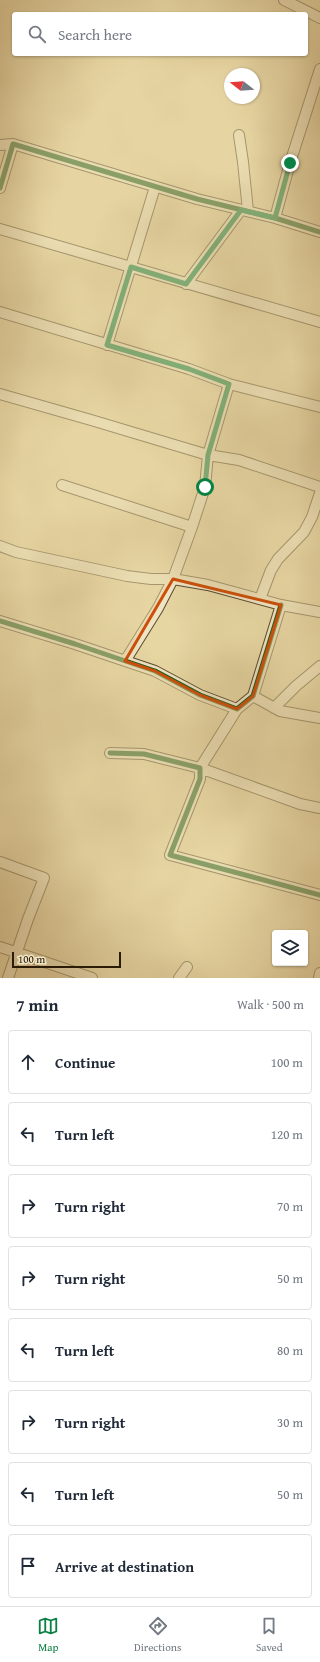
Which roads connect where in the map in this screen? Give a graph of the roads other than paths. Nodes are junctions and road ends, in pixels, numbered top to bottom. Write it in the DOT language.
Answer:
graph roads {
  1 [pos="284,0"];
  2 [pos="320,18"];
  3 [pos="320,69"];
  4 [pos="239,135"];
  5 [pos="13,144"];
  6 [pos="0,145"];
  7 [pos="155,187"];
  8 [pos="0,188"];
  9 [pos="245,211"];
  10 [pos="275,218"];
  11 [pos="0,230"];
  12 [pos="320,232"];
  13 [pos="131,267"];
  14 [pos="186,284"];
  15 [pos="0,312"];
  16 [pos="320,322"];
  17 [pos="107,345"];
  18 [pos="229,384"];
  19 [pos="0,394"];
  20 [pos="320,407"];
  21 [pos="208,455"];
  22 [pos="62,485"];
  23 [pos="320,487"];
  24 [pos="320,493"];
  25 [pos="192,527"];
  26 [pos="0,546"];
  27 [pos="173,579"];
  28 [pos="260,599"];
  29 [pos="281,605"];
  30 [pos="320,612"];
  31 [pos="0,621"];
  32 [pos="125,661"];
  33 [pos="320,666"];
  34 [pos="253,696"];
  35 [pos="274,708"];
  36 [pos="237,709"];
  37 [pos="320,718"];
  38 [pos="110,753"];
  39 [pos="200,768"];
  40 [pos="320,808"];
  41 [pos="0,862"];
  42 [pos="320,895"];
  43 [pos="0,947"];
  44 [pos="16,952"];
  45 [pos="187,967"];
  46 [pos="320,973"];
  47 [pos="8,978"];
  48 [pos="92,978"];
  49 [pos="179,978"];
  50 [pos="319,978"];
  1 -- 2 [label="street"];
  3 -- 10 [label="street"];
  4 -- 9 [label="street"];
  5 -- 6 [label="street"];
  5 -- 7 [label="street"];
  5 -- 8 [label="street"];
  7 -- 9 [label="street"];
  7 -- 13 [label="street"];
  9 -- 10 [label="street"];
  9 -- 14 [label="street"];
  10 -- 12 [label="street"];
  11 -- 13 [label="street"];
  13 -- 14 [label="street"];
  13 -- 17 [label="street"];
  14 -- 16 [label="street"];
  15 -- 17 [label="street"];
  17 -- 18 [label="street"];
  18 -- 20 [label="street"];
  18 -- 21 [label="street"];
  19 -- 21 [label="street"];
  21 -- 23 [label="street"];
  21 -- 25 [label="street"];
  22 -- 25 [label="street"];
  24 -- 28 [label="street"];
  25 -- 27 [label="street"];
  26 -- 27 [label="street"];
  27 -- 28 [label="street"];
  27 -- 32 [label="street"];
  28 -- 29 [label="street"];
  29 -- 30 [label="street"];
  29 -- 34 [label="street"];
  31 -- 32 [label="street"];
  32 -- 36 [label="street"];
  33 -- 35 [label="street"];
  34 -- 35 [label="street"];
  34 -- 36 [label="street"];
  35 -- 37 [label="street"];
  36 -- 39 [label="street"];
  38 -- 39 [label="street"];
  39 -- 40 [label="street"];
  39 -- 42 [label="street"];
  41 -- 44 [label="street"];
  43 -- 44 [label="street"];
  44 -- 47 [label="street"];
  44 -- 48 [label="street"];
  45 -- 49 [label="street"];
  46 -- 50 [label="street"];
}
